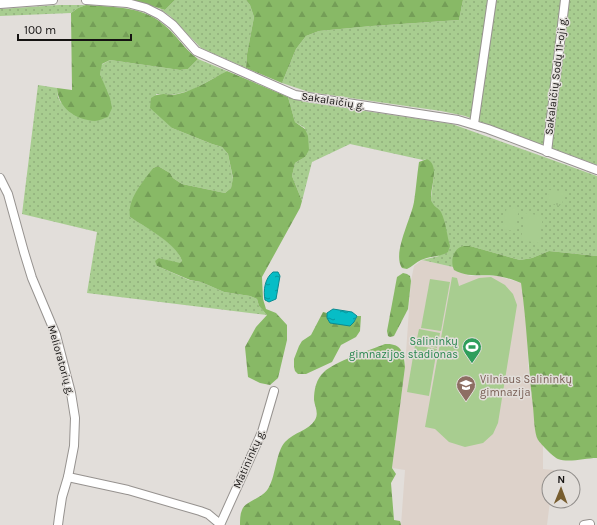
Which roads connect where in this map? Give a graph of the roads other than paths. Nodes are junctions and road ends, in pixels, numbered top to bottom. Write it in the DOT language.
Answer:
graph roads {
  1 [pos="53,0"];
  2 [pos="86,0"];
  3 [pos="492,0"];
  4 [pos="565,0"];
  5 [pos="0,4"];
  6 [pos="474,124"];
  7 [pos="547,152"];
  8 [pos="597,170"];
  9 [pos="0,178"];
  10 [pos="274,391"];
  11 [pos="68,477"];
  12 [pos="220,524"];
  13 [pos="58,525"];
  1 -- 5 [label="street"];
  2 -- 6 [label="street, Sakalaičių g."];
  3 -- 6 [label="street"];
  4 -- 7 [label="street, Sakalaičių Sodų 11-oji g."];
  6 -- 7 [label="street, Sakalaičių g."];
  7 -- 8 [label="street, Sakalaičių g."];
  9 -- 11 [label="street, Melioratorių g."];
  10 -- 12 [label="street, Matininkų g."];
  11 -- 12 [label="street"];
  11 -- 13 [label="street, Melioratorių g."];
}
